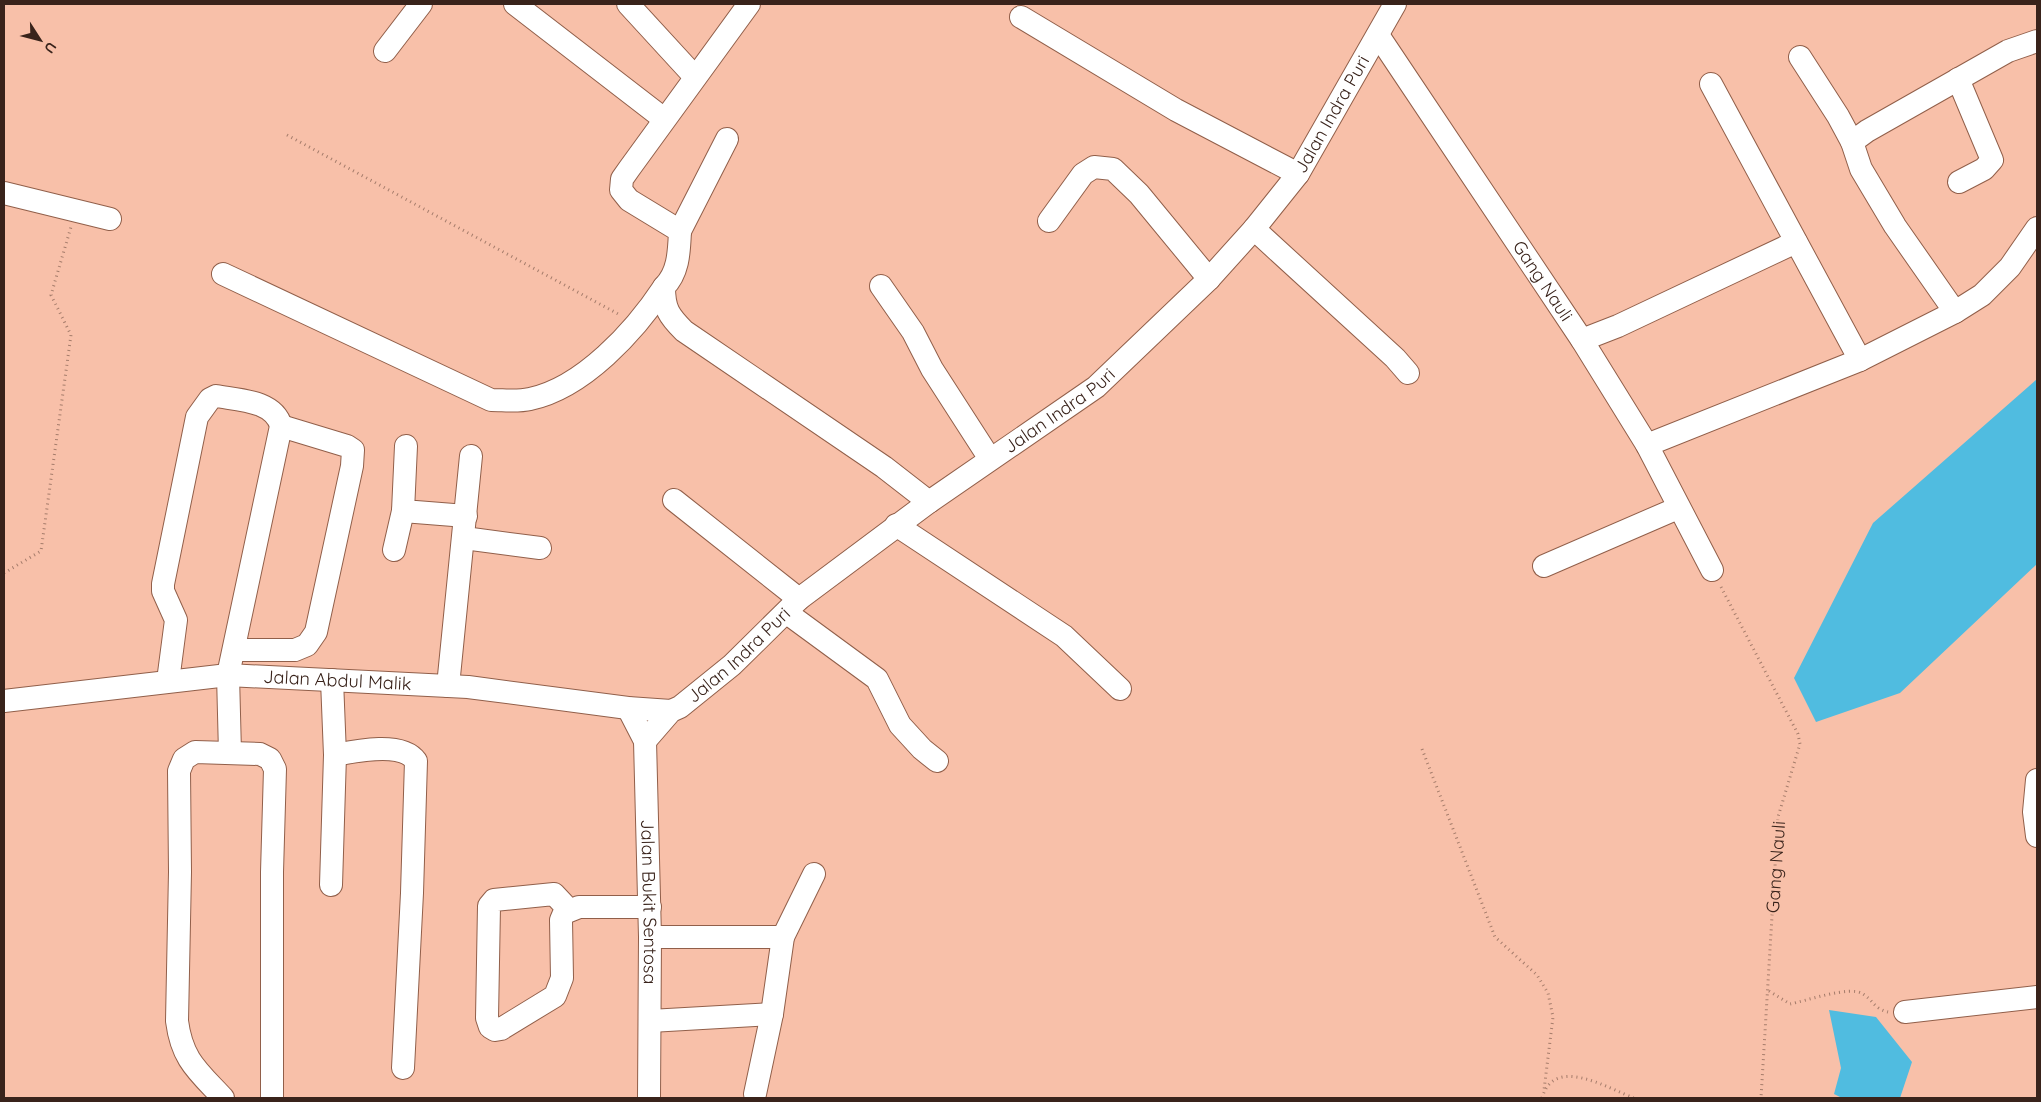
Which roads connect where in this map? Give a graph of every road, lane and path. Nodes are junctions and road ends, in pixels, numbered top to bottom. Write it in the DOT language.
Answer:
graph roads {
  1 [pos="421,4"];
  2 [pos="515,4"];
  3 [pos="628,4"];
  4 [pos="749,4"];
  5 [pos="1395,4"];
  6 [pos="1021,17"];
  7 [pos="1378,35"];
  8 [pos="2037,41"];
  9 [pos="385,51"];
  10 [pos="1800,57"];
  11 [pos="695,77"];
  12 [pos="1958,79"];
  13 [pos="1711,84"];
  14 [pos="664,119"];
  15 [pos="287,135"];
  16 [pos="727,139"];
  17 [pos="1852,142"];
  18 [pos="1298,174"];
  19 [pos="1959,182"];
  20 [pos="4,193"];
  21 [pos="76,210"];
  22 [pos="110,220"];
  23 [pos="1049,221"];
  24 [pos="2037,228"];
  25 [pos="1254,229"];
  26 [pos="680,231"];
  27 [pos="1796,242"];
  28 [pos="223,274"];
  29 [pos="1209,279"];
  30 [pos="881,286"];
  31 [pos="664,287"];
  32 [pos="1955,312"];
  33 [pos="636,324"];
  34 [pos="1582,340"];
  35 [pos="1860,360"];
  36 [pos="1408,373"];
  37 [pos="281,426"];
  38 [pos="1646,445"];
  39 [pos="406,446"];
  40 [pos="471,456"];
  41 [pos="990,459"];
  42 [pos="674,500"];
  43 [pos="929,502"];
  44 [pos="1678,508"];
  45 [pos="403,512"];
  46 [pos="896,525"];
  47 [pos="465,527"];
  48 [pos="540,548"];
  49 [pos="394,550"];
  50 [pos="1544,566"];
  51 [pos="1712,570"];
  52 [pos="4,572"];
  53 [pos="793,606"];
  54 [pos="234,650"];
  55 [pos="228,675"];
  56 [pos="332,680"];
  57 [pos="168,681"];
  58 [pos="448,686"];
  59 [pos="1120,689"];
  60 [pos="4,701"];
  61 [pos="628,708"];
  62 [pos="671,711"];
  63 [pos="645,741"];
  64 [pos="1422,749"];
  65 [pos="230,753"];
  66 [pos="335,755"];
  67 [pos="937,761"];
  68 [pos="2037,780"];
  69 [pos="2037,836"];
  70 [pos="814,874"];
  71 [pos="331,885"];
  72 [pos="650,907"];
  73 [pos="569,910"];
  74 [pos="650,936"];
  75 [pos="783,937"];
  76 [pos="1769,991"];
  77 [pos="2037,997"];
  78 [pos="1905,1012"];
  79 [pos="772,1014"];
  80 [pos="650,1022"];
  81 [pos="403,1068"];
  82 [pos="1544,1090"];
  83 [pos="755,1094"];
  84 [pos="223,1098"];
  85 [pos="272,1098"];
  86 [pos="650,1098"];
  87 [pos="1542,1098"];
  88 [pos="1634,1098"];
  89 [pos="1761,1098"];
  1 -- 9 [label="street"];
  2 -- 14 [label="street"];
  3 -- 11 [label="street"];
  4 -- 11 [label="street"];
  5 -- 7 [label="street, Jalan Indra Puri"];
  6 -- 18 [label="street"];
  7 -- 18 [label="street, Jalan Indra Puri"];
  7 -- 34 [label="street, Gang Nauli"];
  8 -- 12 [label="street"];
  10 -- 17 [label="street"];
  11 -- 14 [label="street"];
  12 -- 17 [label="street"];
  12 -- 19 [label="street"];
  13 -- 27 [label="street"];
  14 -- 26 [label="street"];
  15 -- 33 [label="path"];
  16 -- 26 [label="street"];
  17 -- 32 [label="street"];
  18 -- 25 [label="street, Jalan Indra Puri"];
  20 -- 21 [label="street"];
  21 -- 22 [label="street"];
  21 -- 52 [label="path"];
  23 -- 29 [label="street"];
  24 -- 32 [label="street"];
  25 -- 29 [label="street, Jalan Indra Puri"];
  25 -- 36 [label="street"];
  26 -- 31 [label="street"];
  27 -- 34 [label="street"];
  27 -- 35 [label="street"];
  28 -- 33 [label="street"];
  29 -- 41 [label="street, Jalan Indra Puri"];
  30 -- 41 [label="street"];
  31 -- 33 [label="street"];
  31 -- 43 [label="street"];
  32 -- 35 [label="street"];
  34 -- 38 [label="street, Gang Nauli"];
  35 -- 38 [label="street"];
  37 -- 54 [label="street"];
  37 -- 54 [label="street"];
  37 -- 57 [label="street"];
  38 -- 44 [label="street, Gang Nauli"];
  39 -- 45 [label="street"];
  40 -- 47 [label="street"];
  41 -- 43 [label="street, Jalan Indra Puri"];
  42 -- 53 [label="street"];
  43 -- 46 [label="street, Jalan Indra Puri"];
  44 -- 50 [label="street"];
  44 -- 51 [label="street, Gang Nauli"];
  45 -- 47 [label="street"];
  45 -- 49 [label="street"];
  46 -- 53 [label="street, Jalan Indra Puri"];
  46 -- 59 [label="street"];
  47 -- 48 [label="street"];
  47 -- 58 [label="street"];
  51 -- 76 [label="path, Gang Nauli"];
  53 -- 62 [label="street, Jalan Indra Puri"];
  53 -- 67 [label="street"];
  54 -- 55 [label="street"];
  55 -- 56 [label="street, Jalan Abdul Malik"];
  55 -- 57 [label="street, Jalan Abdul Malik"];
  55 -- 65 [label="street"];
  56 -- 58 [label="street, Jalan Abdul Malik"];
  56 -- 66 [label="street"];
  57 -- 60 [label="street, Jalan Abdul Malik"];
  58 -- 61 [label="street, Jalan Abdul Malik"];
  61 -- 62 [label="street, Jalan Abdul Malik"];
  61 -- 63 [label="street, Jalan Bukit Sentosa"];
  62 -- 63 [label="street, Jalan Indra Puri"];
  63 -- 72 [label="street, Jalan Bukit Sentosa"];
  64 -- 82 [label="path"];
  65 -- 84 [label="street"];
  65 -- 85 [label="street"];
  66 -- 71 [label="street"];
  66 -- 81 [label="street"];
  68 -- 69 [label="street"];
  70 -- 75 [label="street"];
  72 -- 73 [label="street"];
  72 -- 74 [label="street, Jalan Bukit Sentosa"];
  73 -- 73 [label="street"];
  74 -- 75 [label="street"];
  74 -- 80 [label="street, Jalan Bukit Sentosa"];
  75 -- 79 [label="street"];
  76 -- 78 [label="path"];
  76 -- 89 [label="path, Gang Nauli"];
  77 -- 78 [label="street"];
  79 -- 80 [label="street"];
  79 -- 83 [label="street"];
  80 -- 86 [label="street, Jalan Bukit Sentosa"];
  82 -- 87 [label="path"];
  82 -- 88 [label="path"];
}
